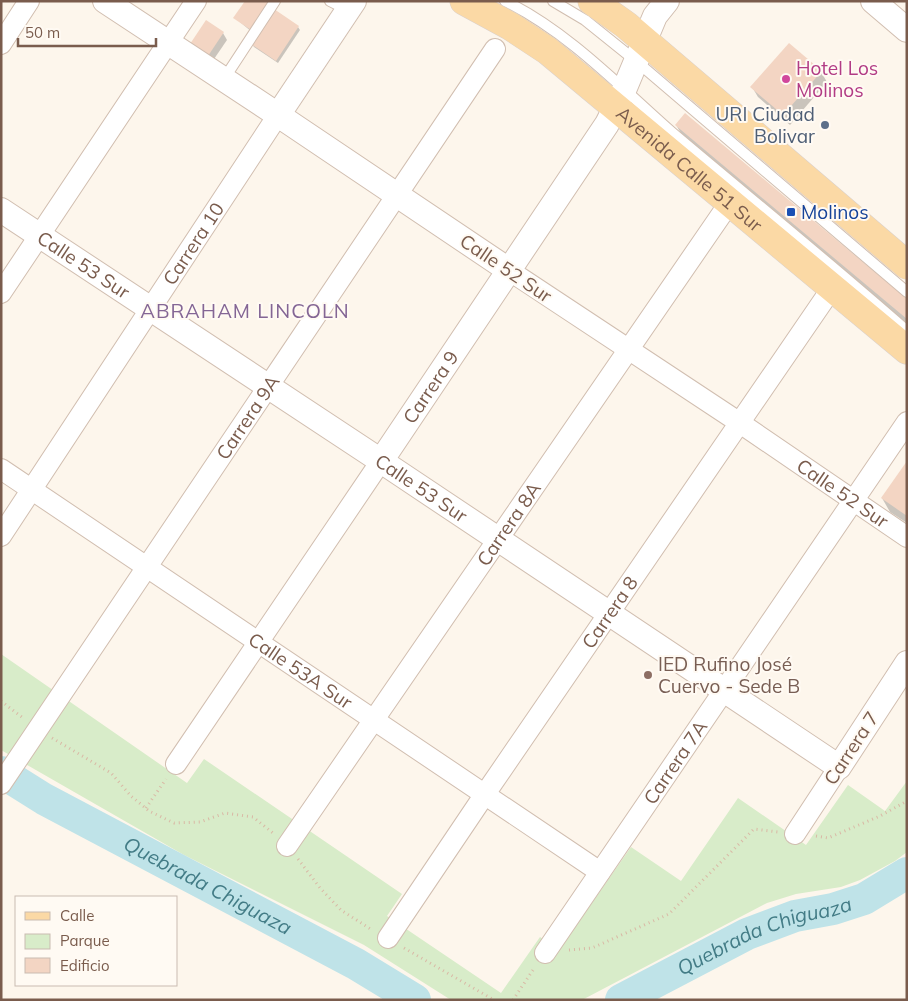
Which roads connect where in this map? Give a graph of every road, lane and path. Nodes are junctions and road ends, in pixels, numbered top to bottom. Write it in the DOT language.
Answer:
graph roads {
  1 [pos="29,1"];
  2 [pos="104,1"];
  3 [pos="196,1"];
  4 [pos="275,1"];
  5 [pos="464,1"];
  6 [pos="505,1"];
  7 [pos="553,1"];
  8 [pos="592,1"];
  9 [pos="667,1"];
  10 [pos="873,1"];
  11 [pos="344,4"];
  12 [pos="907,30"];
  13 [pos="168,43"];
  14 [pos="1,44"];
  15 [pos="495,48"];
  16 [pos="641,51"];
  17 [pos="224,79"];
  18 [pos="620,99"];
  19 [pos="278,115"];
  20 [pos="396,195"];
  21 [pos="730,202"];
  22 [pos="1,210"];
  23 [pos="40,236"];
  24 [pos="907,265"];
  25 [pos="510,271"];
  26 [pos="832,288"];
  27 [pos="907,292"];
  28 [pos="1,293"];
  29 [pos="151,309"];
  30 [pos="907,331"];
  31 [pos="629,349"];
  32 [pos="907,350"];
  33 [pos="268,387"];
  34 [pos="907,422"];
  35 [pos="740,423"];
  36 [pos="381,461"];
  37 [pos="1,469"];
  38 [pos="32,490"];
  39 [pos="854,501"];
  40 [pos="1,536"];
  41 [pos="907,537"];
  42 [pos="498,539"];
  43 [pos="147,567"];
  44 [pos="609,613"];
  45 [pos="258,642"];
  46 [pos="907,663"];
  47 [pos="724,690"];
  48 [pos="1,701"];
  49 [pos="374,719"];
  50 [pos="38,730"];
  51 [pos="176,764"];
  52 [pos="839,767"];
  53 [pos="1,784"];
  54 [pos="485,794"];
  55 [pos="907,800"];
  56 [pos="146,808"];
  57 [pos="754,829"];
  58 [pos="795,834"];
  59 [pos="828,838"];
  60 [pos="287,846"];
  61 [pos="600,872"];
  62 [pos="388,938"];
  63 [pos="545,953"];
  64 [pos="494,1000"];
  65 [pos="513,1000"];
  1 -- 14 [label="street"];
  2 -- 13 [label="street, Calle 52 Sur"];
  3 -- 13 [label="street"];
  4 -- 17 [label="lane"];
  5 -- 18 [label="main road, Avenida Calle 51 Sur"];
  6 -- 18 [label="lane"];
  7 -- 16 [label="lane"];
  8 -- 16 [label="main road"];
  9 -- 16 [label="street, Carrera 9"];
  10 -- 12 [label="street"];
  11 -- 19 [label="street, Carrera 10"];
  13 -- 17 [label="street, Calle 52 Sur"];
  13 -- 23 [label="street"];
  15 -- 20 [label="street, Carrera 9A"];
  16 -- 18 [label="street, Carrera 9"];
  16 -- 24 [label="main road"];
  16 -- 27 [label="lane"];
  17 -- 19 [label="street, Calle 52 Sur"];
  18 -- 21 [label="main road, Avenida Calle 51 Sur"];
  18 -- 25 [label="street, Carrera 9"];
  18 -- 30 [label="lane"];
  19 -- 20 [label="street, Calle 52 Sur"];
  19 -- 29 [label="street, Carrera 10"];
  20 -- 25 [label="street, Calle 52 Sur"];
  20 -- 33 [label="street, Carrera 9A"];
  21 -- 26 [label="main road, Avenida Calle 51 Sur"];
  21 -- 31 [label="street, Carrera 8A"];
  22 -- 23 [label="street, Calle 53 Sur"];
  23 -- 28 [label="street"];
  23 -- 29 [label="street, Calle 53 Sur"];
  25 -- 31 [label="street, Calle 52 Sur"];
  25 -- 36 [label="street, Carrera 9"];
  26 -- 32 [label="main road, Avenida Calle 51 Sur"];
  26 -- 35 [label="street, Carrera 8"];
  29 -- 33 [label="street, Calle 53 Sur"];
  29 -- 38 [label="street, Carrera 10"];
  31 -- 35 [label="street, Calle 52 Sur"];
  31 -- 42 [label="street, Carrera 8A"];
  33 -- 36 [label="street, Calle 53 Sur"];
  33 -- 43 [label="street, Carrera 9A"];
  34 -- 39 [label="street, Carrera 7A"];
  35 -- 39 [label="street, Calle 52 Sur"];
  35 -- 44 [label="street, Carrera 8"];
  36 -- 42 [label="street, Calle 53 Sur"];
  36 -- 45 [label="street, Carrera 9"];
  37 -- 38 [label="street, Calle 53A Sur"];
  38 -- 40 [label="street, Carrera 10"];
  38 -- 43 [label="street, Calle 53A Sur"];
  39 -- 41 [label="street, Calle 52 Sur"];
  39 -- 47 [label="street, Carrera 7A"];
  42 -- 44 [label="street, Calle 53 Sur"];
  42 -- 49 [label="street, Carrera 8A"];
  43 -- 45 [label="street, Calle 53A Sur"];
  43 -- 50 [label="street, Carrera 9A"];
  44 -- 47 [label="street, Calle 53 Sur"];
  44 -- 54 [label="street, Carrera 8"];
  45 -- 49 [label="street, Calle 53A Sur"];
  45 -- 51 [label="street, Carrera 9"];
  46 -- 52 [label="street, Carrera 7"];
  47 -- 52 [label="street, Calle 53 Sur"];
  47 -- 61 [label="street, Carrera 7A"];
  48 -- 50 [label="path"];
  49 -- 54 [label="street, Calle 53A Sur"];
  49 -- 60 [label="street, Carrera 8A"];
  50 -- 53 [label="street, Carrera 9A"];
  50 -- 56 [label="path"];
  51 -- 56 [label="path"];
  52 -- 58 [label="street, Carrera 7"];
  54 -- 61 [label="street, Calle 53A Sur"];
  54 -- 62 [label="street, Carrera 8"];
  55 -- 59 [label="path"];
  56 -- 60 [label="path"];
  57 -- 63 [label="path"];
  60 -- 62 [label="path"];
  61 -- 63 [label="street, Carrera 7A"];
  62 -- 64 [label="path"];
  63 -- 65 [label="path"];
}
